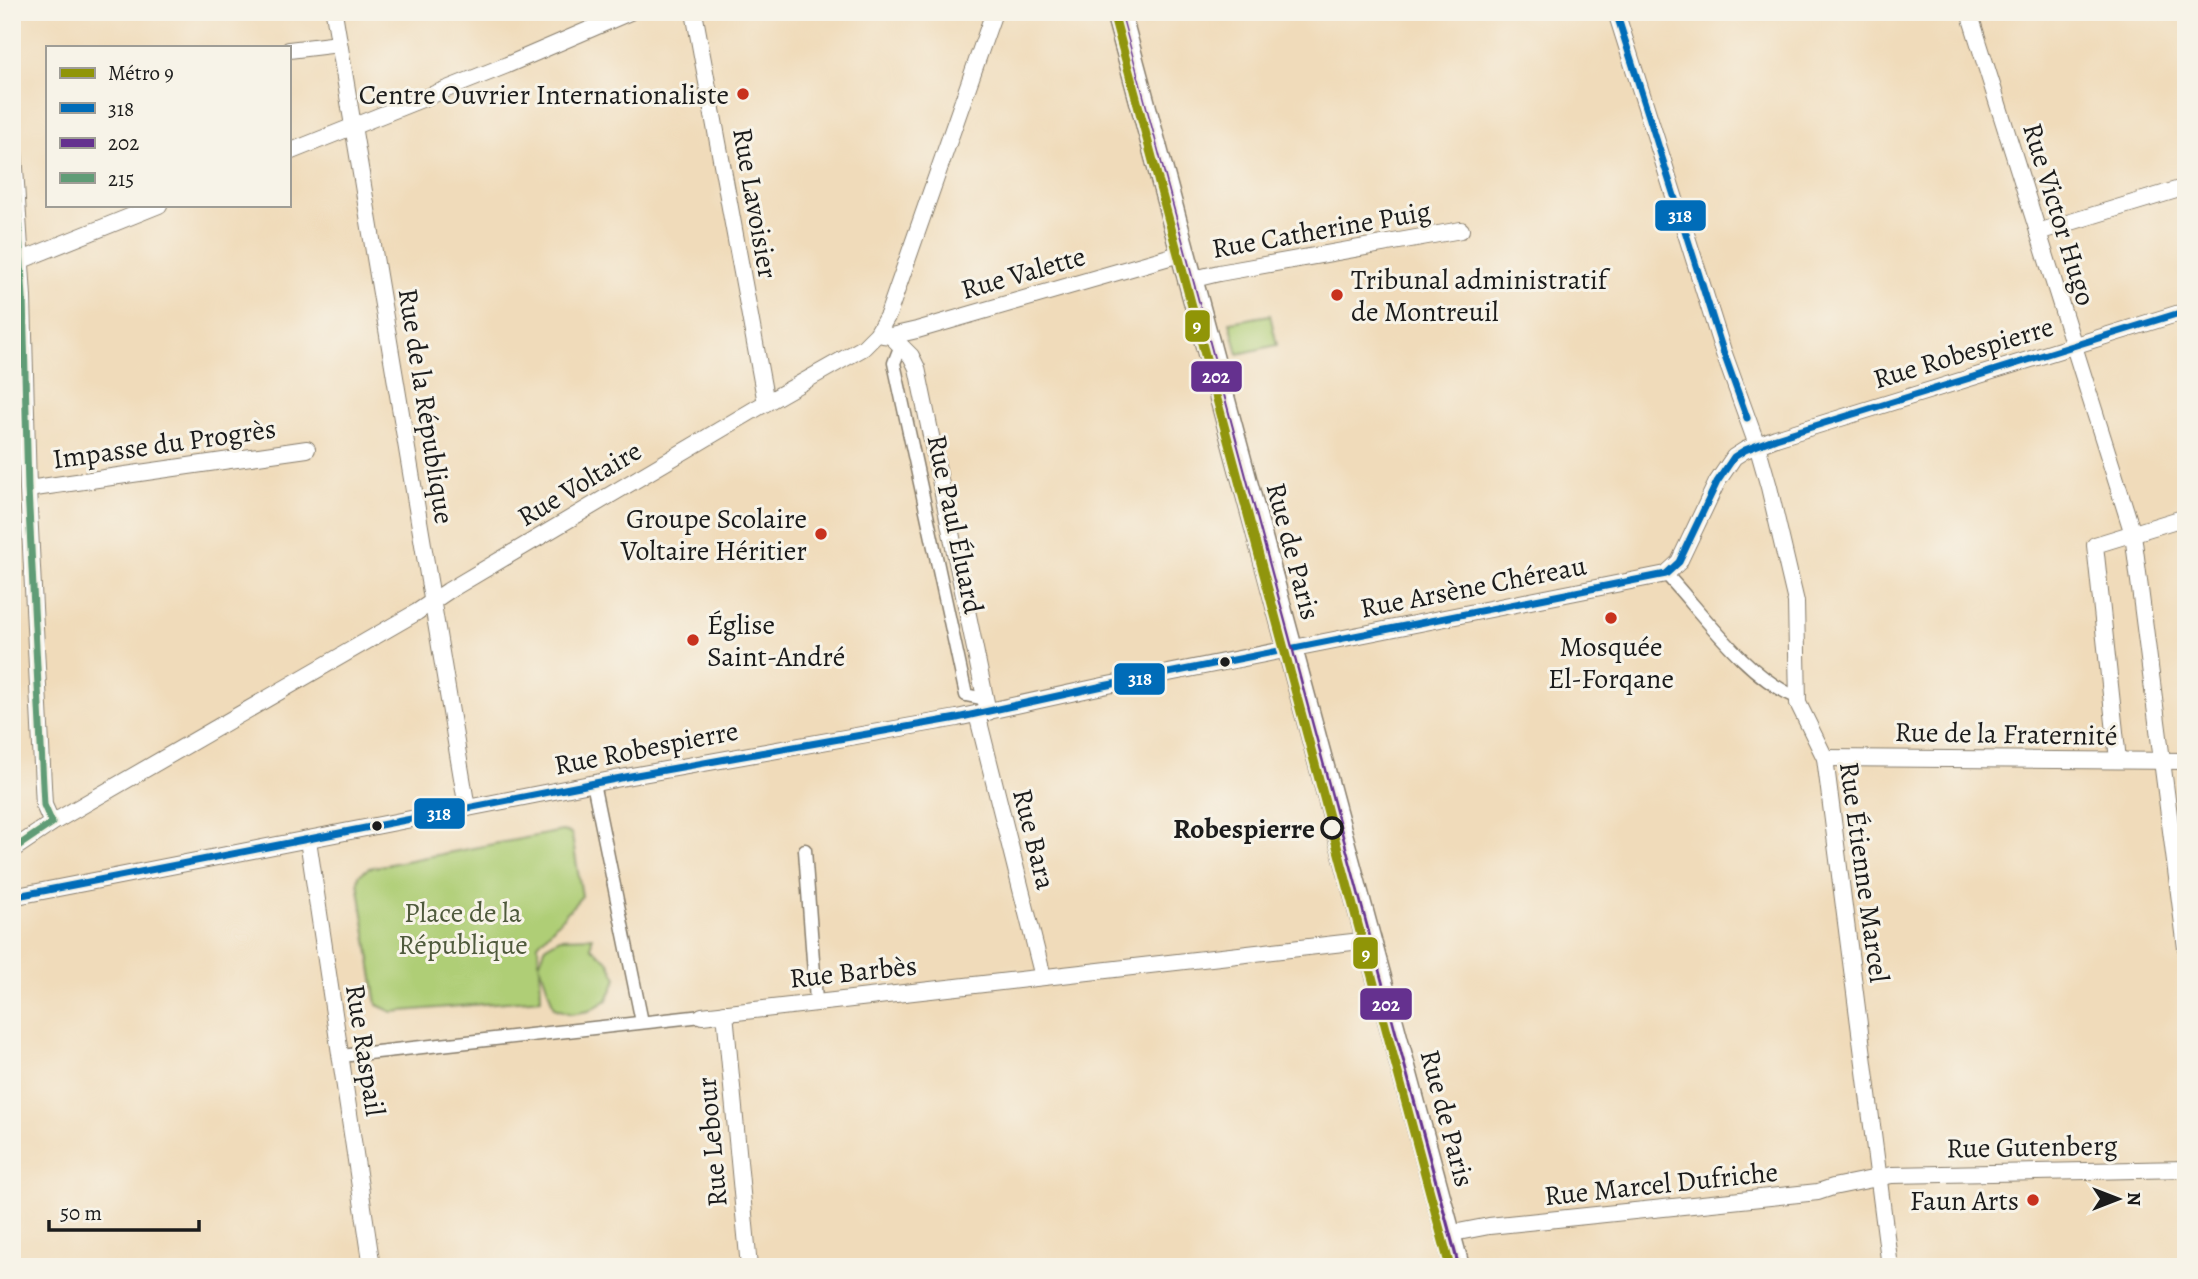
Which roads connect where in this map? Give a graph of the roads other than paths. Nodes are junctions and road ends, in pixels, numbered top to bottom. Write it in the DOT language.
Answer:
graph roads {
  1 [pos="334,12"];
  2 [pos="630,12"];
  3 [pos="694,12"];
  4 [pos="994,12"];
  5 [pos="1118,12"];
  6 [pos="1616,12"];
  7 [pos="1969,12"];
  8 [pos="339,44"];
  9 [pos="290,50"];
  10 [pos="12,119"];
  11 [pos="353,126"];
  12 [pos="290,152"];
  13 [pos="2186,187"];
  14 [pos="157,206"];
  15 [pos="1461,230"];
  16 [pos="2039,232"];
  17 [pos="1183,253"];
  18 [pos="16,263"];
  19 [pos="1190,280"];
  20 [pos="2186,311"];
  21 [pos="890,339"];
  22 [pos="2073,345"];
  23 [pos="766,403"];
  24 [pos="1757,445"];
  25 [pos="307,449"];
  26 [pos="28,489"];
  27 [pos="2186,517"];
  28 [pos="2133,534"];
  29 [pos="1667,574"];
  30 [pos="433,601"];
  31 [pos="1290,649"];
  32 [pos="1796,696"];
  33 [pos="983,708"];
  34 [pos="1825,758"];
  35 [pos="2118,760"];
  36 [pos="2161,761"];
  37 [pos="2186,761"];
  38 [pos="593,783"];
  39 [pos="467,808"];
  40 [pos="52,823"];
  41 [pos="307,841"];
  42 [pos="12,850"];
  43 [pos="805,850"];
  44 [pos="12,897"];
  45 [pos="1370,940"];
  46 [pos="2186,948"];
  47 [pos="1043,977"];
  48 [pos="816,1001"];
  49 [pos="725,1013"];
  50 [pos="702,1016"];
  51 [pos="642,1022"];
  52 [pos="341,1056"];
  53 [pos="2186,1169"];
  54 [pos="1879,1178"];
  55 [pos="1448,1234"];
  56 [pos="372,1267"];
  57 [pos="748,1267"];
  58 [pos="1457,1267"];
  59 [pos="1890,1267"];
  1 -- 8 [label="street, Rue de la République"];
  2 -- 11 [label="street"];
  3 -- 23 [label="street, Rue Lavoisier"];
  4 -- 21 [label="street, Rue Voltaire"];
  5 -- 17 [label="main road, Rue de Paris"];
  6 -- 24 [label="street, Rue Étienne Marcel"];
  7 -- 16 [label="street, Rue Victor Hugo"];
  8 -- 9 [label="street"];
  8 -- 11 [label="street, Rue de la République"];
  10 -- 18 [label="street"];
  11 -- 12 [label="street"];
  11 -- 30 [label="street, Rue de la République"];
  13 -- 16 [label="street"];
  14 -- 18 [label="street"];
  15 -- 19 [label="street, Rue Catherine Puig"];
  16 -- 22 [label="street, Rue Victor Hugo"];
  17 -- 19 [label="main road, Rue de Paris"];
  17 -- 21 [label="street, Rue Valette"];
  18 -- 26 [label="street"];
  19 -- 31 [label="main road, Rue de Paris"];
  20 -- 22 [label="street, Rue Robespierre"];
  21 -- 23 [label="street, Rue Voltaire"];
  21 -- 33 [label="street, Rue Paul Éluard"];
  22 -- 24 [label="street, Rue Robespierre"];
  22 -- 28 [label="street, Rue Victor Hugo"];
  23 -- 30 [label="street, Rue Voltaire"];
  24 -- 29 [label="street, Rue Robespierre"];
  24 -- 32 [label="street, Rue Étienne Marcel"];
  25 -- 26 [label="street, Impasse du Progrès"];
  26 -- 40 [label="street"];
  27 -- 28 [label="street"];
  28 -- 35 [label="street"];
  28 -- 36 [label="street, Rue Victor Hugo"];
  29 -- 31 [label="street, Rue Arsène Chéreau"];
  29 -- 32 [label="street"];
  30 -- 39 [label="street, Rue de la République"];
  30 -- 40 [label="street, Rue Voltaire"];
  31 -- 33 [label="street, Rue Robespierre"];
  31 -- 45 [label="main road, Rue de Paris"];
  32 -- 34 [label="street, Rue Étienne Marcel"];
  33 -- 38 [label="street, Rue Robespierre"];
  33 -- 47 [label="street, Rue Bara"];
  34 -- 35 [label="street, Rue de la Fraternité"];
  34 -- 54 [label="street, Rue Étienne Marcel"];
  35 -- 36 [label="street, Rue de la Fraternité"];
  36 -- 37 [label="street, Rue de la Fraternité"];
  36 -- 46 [label="street, Rue Victor Hugo"];
  38 -- 39 [label="street, Rue Robespierre"];
  38 -- 51 [label="street"];
  39 -- 41 [label="street, Rue Robespierre"];
  40 -- 42 [label="street, Rue Voltaire"];
  41 -- 44 [label="street, Rue Robespierre"];
  41 -- 52 [label="street, Rue Raspail"];
  43 -- 48 [label="street"];
  45 -- 47 [label="street, Rue Barbès"];
  45 -- 55 [label="main road, Rue de Paris"];
  47 -- 48 [label="street, Rue Barbès"];
  48 -- 49 [label="street, Rue Barbès"];
  49 -- 50 [label="street, Rue Barbès"];
  49 -- 57 [label="street, Rue Lebour"];
  50 -- 51 [label="street, Rue Barbès"];
  51 -- 52 [label="street, Rue Barbès"];
  52 -- 56 [label="street, Rue Raspail"];
  53 -- 54 [label="street, Rue Gutenberg"];
  54 -- 55 [label="street, Rue Marcel Dufriche"];
  54 -- 59 [label="street, Rue Étienne Marcel"];
  55 -- 58 [label="main road, Rue de Paris"];
}
